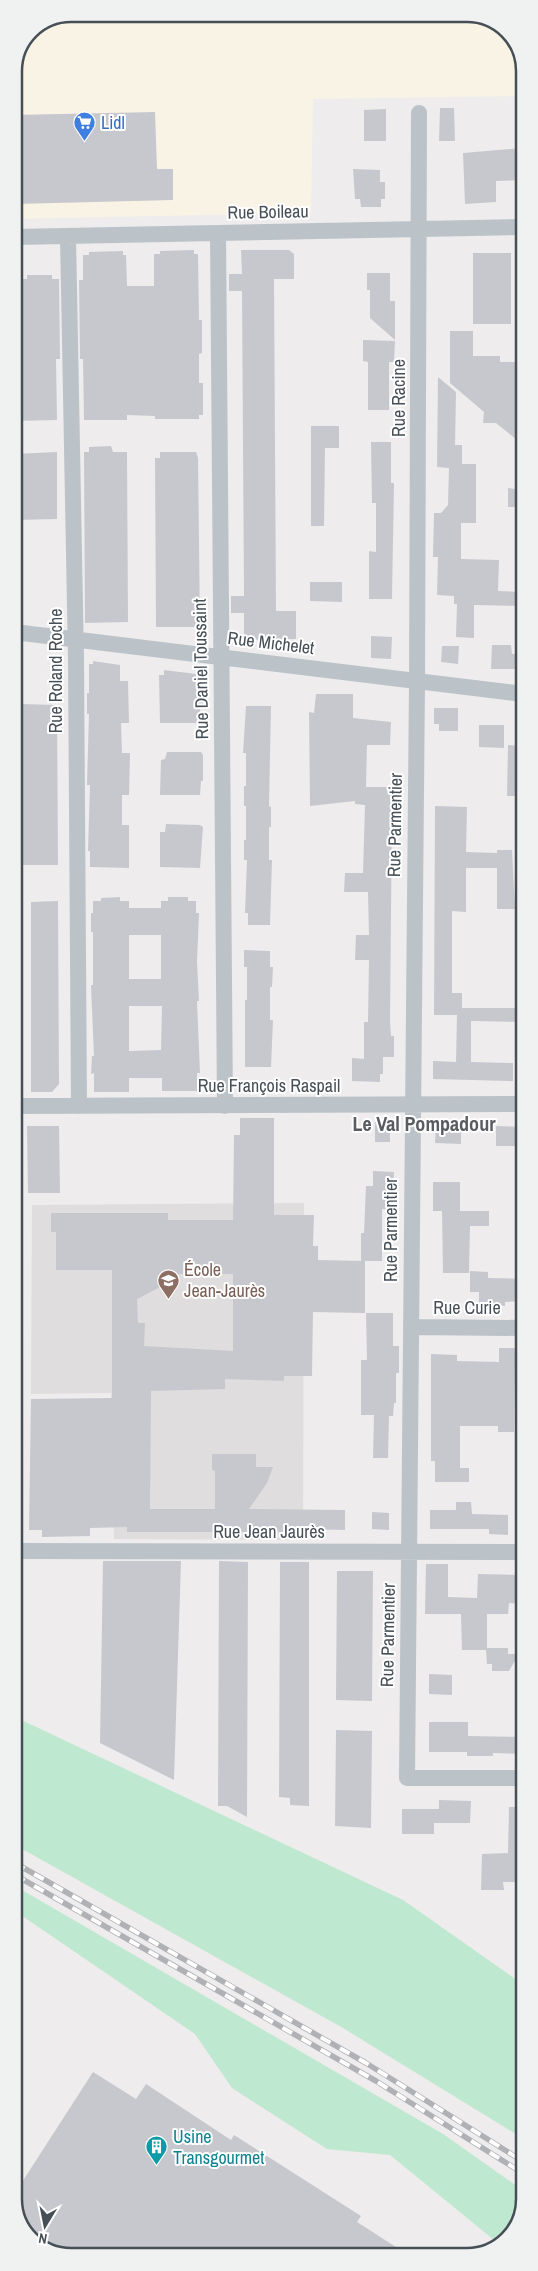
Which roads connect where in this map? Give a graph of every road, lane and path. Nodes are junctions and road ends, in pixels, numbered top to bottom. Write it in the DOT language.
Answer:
graph roads {
  1 [pos="418,114"];
  2 [pos="516,227"];
  3 [pos="419,229"];
  4 [pos="218,233"];
  5 [pos="68,236"];
  6 [pos="22,237"];
  7 [pos="22,633"];
  8 [pos="76,640"];
  9 [pos="221,657"];
  10 [pos="417,682"];
  11 [pos="516,693"];
  12 [pos="516,1104"];
  13 [pos="22,1106"];
  14 [pos="79,1106"];
  15 [pos="225,1106"];
  16 [pos="412,1106"];
  17 [pos="411,1327"];
  18 [pos="516,1328"];
  19 [pos="22,1551"];
  20 [pos="409,1552"];
  21 [pos="516,1552"];
  22 [pos="516,1778"];
  1 -- 3 [label="street, Rue Racine"];
  2 -- 3 [label="street, Rue Boileau"];
  3 -- 4 [label="street, Rue Boileau"];
  3 -- 10 [label="street, Rue Racine"];
  4 -- 5 [label="street, Rue Boileau"];
  4 -- 9 [label="street, Rue Daniel Toussaint"];
  5 -- 6 [label="street, Rue Boileau"];
  5 -- 8 [label="street, Rue Roland Roche"];
  7 -- 8 [label="street, Rue Michelet"];
  8 -- 9 [label="street, Rue Michelet"];
  8 -- 14 [label="street, Rue Roland Roche"];
  9 -- 10 [label="street, Rue Michelet"];
  9 -- 15 [label="street, Rue Daniel Toussaint"];
  10 -- 11 [label="street, Rue Michelet"];
  10 -- 16 [label="street, Rue Parmentier"];
  12 -- 16 [label="street, Rue François Raspail"];
  13 -- 14 [label="street, Rue François Raspail"];
  14 -- 15 [label="street, Rue François Raspail"];
  15 -- 16 [label="street, Rue François Raspail"];
  16 -- 17 [label="street, Rue Parmentier"];
  17 -- 18 [label="street, Rue Curie"];
  17 -- 20 [label="street, Rue Parmentier"];
  19 -- 20 [label="street, Rue Jean Jaurès"];
  20 -- 21 [label="street, Rue Jean Jaurès"];
  20 -- 22 [label="street, Rue Parmentier"];
}
